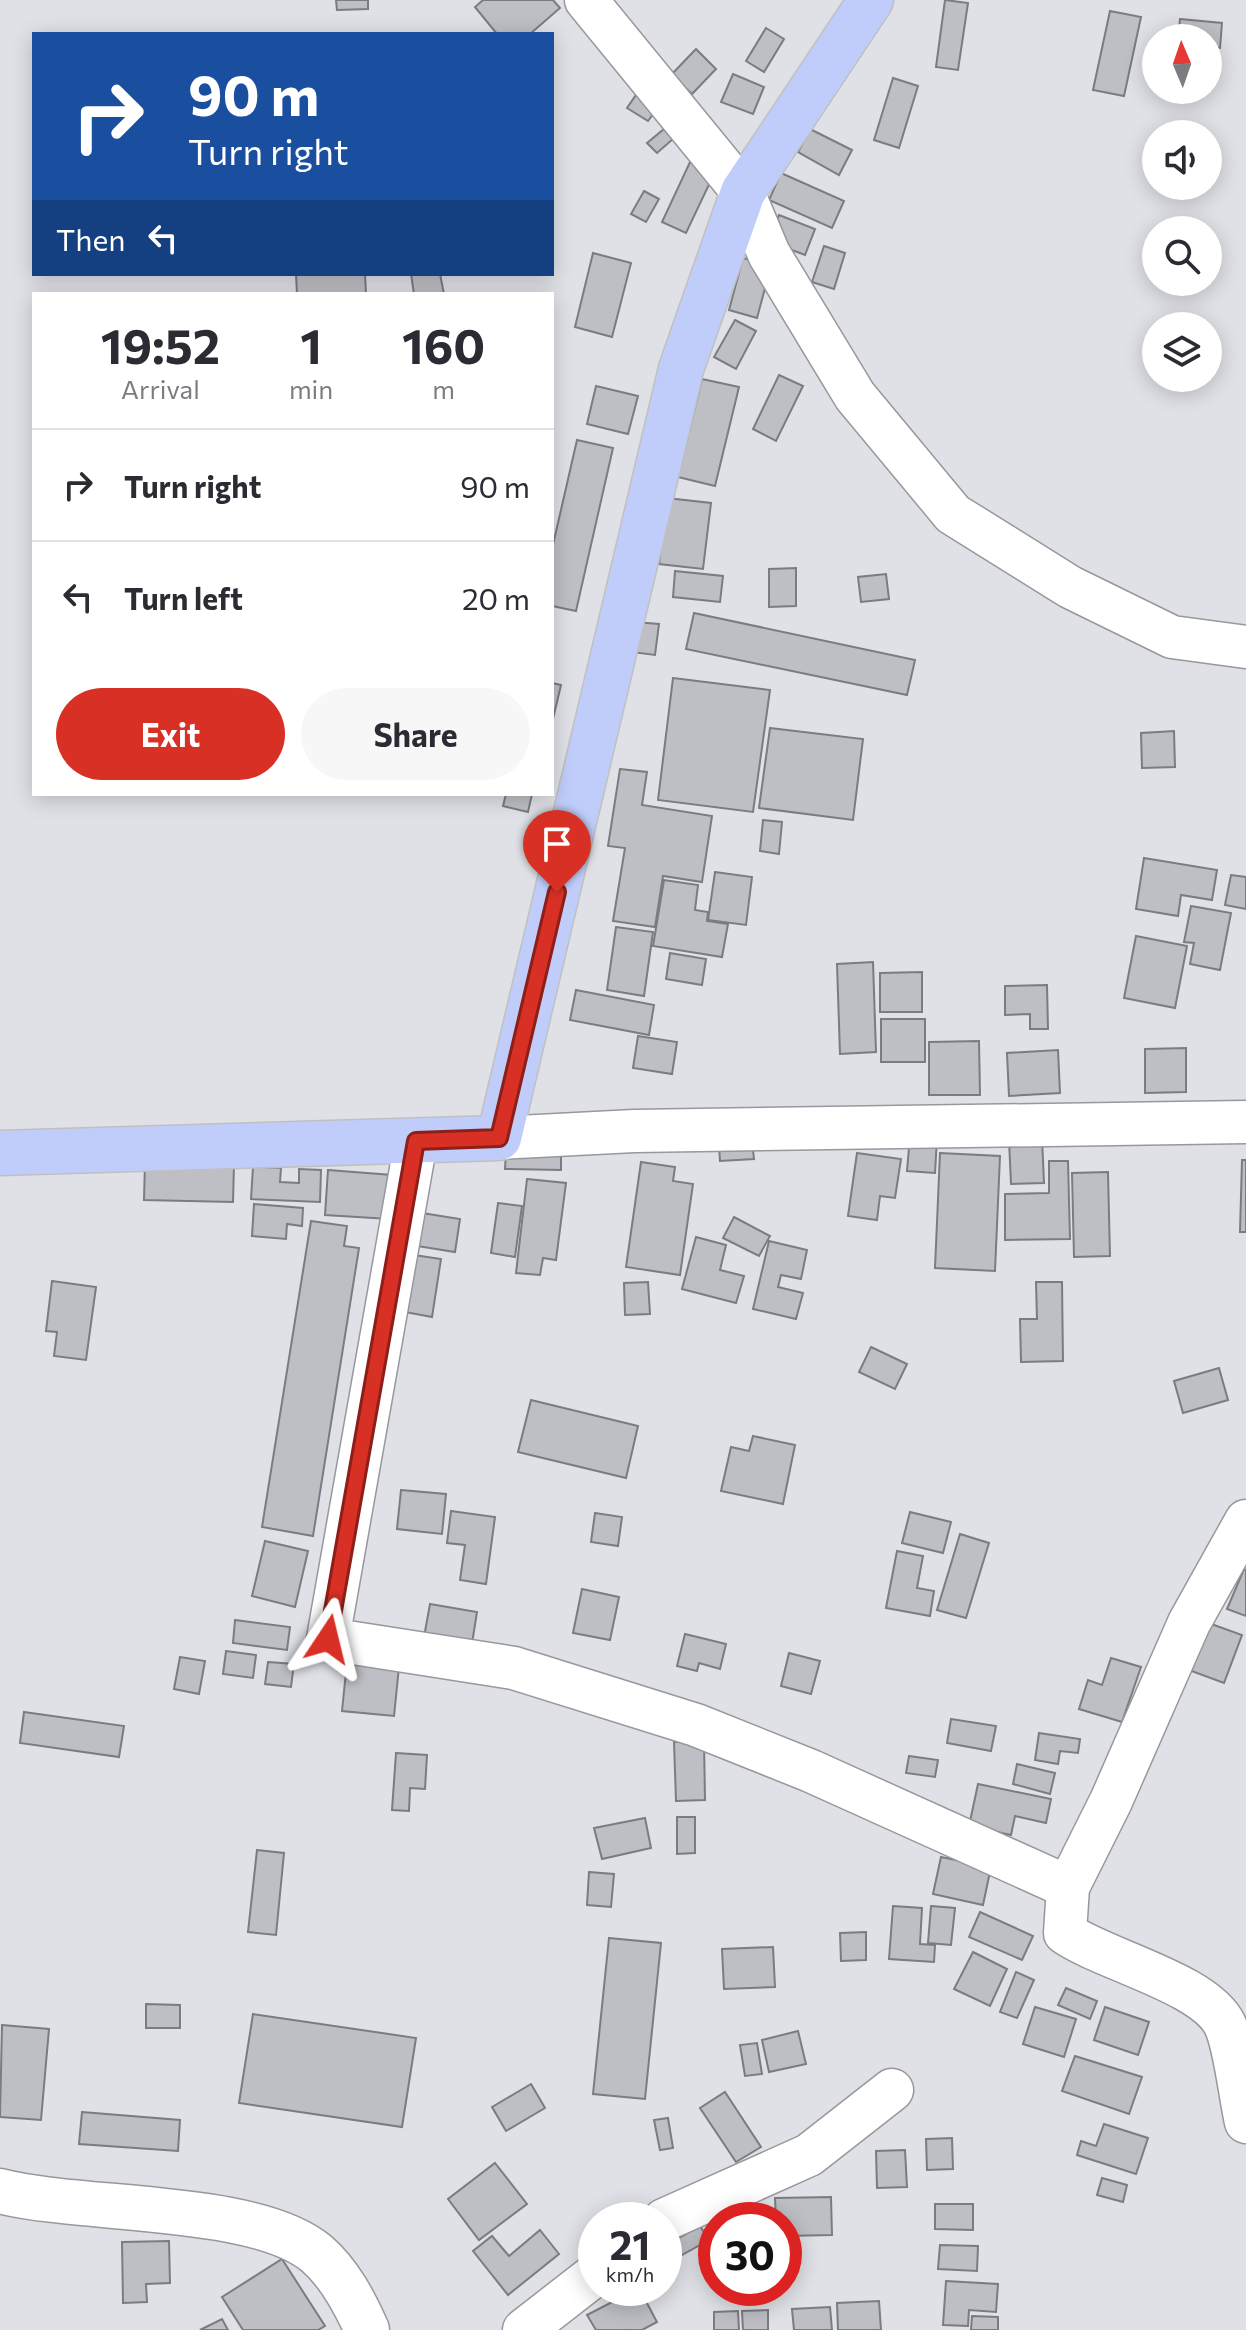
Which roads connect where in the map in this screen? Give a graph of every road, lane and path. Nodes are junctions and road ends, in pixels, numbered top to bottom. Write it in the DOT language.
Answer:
graph roads {
  1 [pos="586,0"];
  2 [pos="871,0"];
  3 [pos="743,192"];
  4 [pos="1246,647"];
  5 [pos="1246,1122"];
  6 [pos="499,1138"];
  7 [pos="416,1141"];
  8 [pos="0,1153"];
  9 [pos="1246,1521"];
  10 [pos="1068,1887"];
  11 [pos="892,2090"];
  12 [pos="1246,2122"];
  13 [pos="0,2191"];
  14 [pos="682,2212"];
  15 [pos="578,2288"];
  16 [pos="367,2330"];
  17 [pos="524,2330"];
  1 -- 3 [label="street"];
  2 -- 3 [label="main road"];
  3 -- 4 [label="street"];
  3 -- 6 [label="main road"];
  5 -- 6 [label="street"];
  6 -- 7 [label="main road"];
  7 -- 8 [label="main road"];
  7 -- 10 [label="street"];
  9 -- 10 [label="street"];
  10 -- 12 [label="street"];
  11 -- 14 [label="street"];
  13 -- 16 [label="street"];
  15 -- 17 [label="street"];
}
